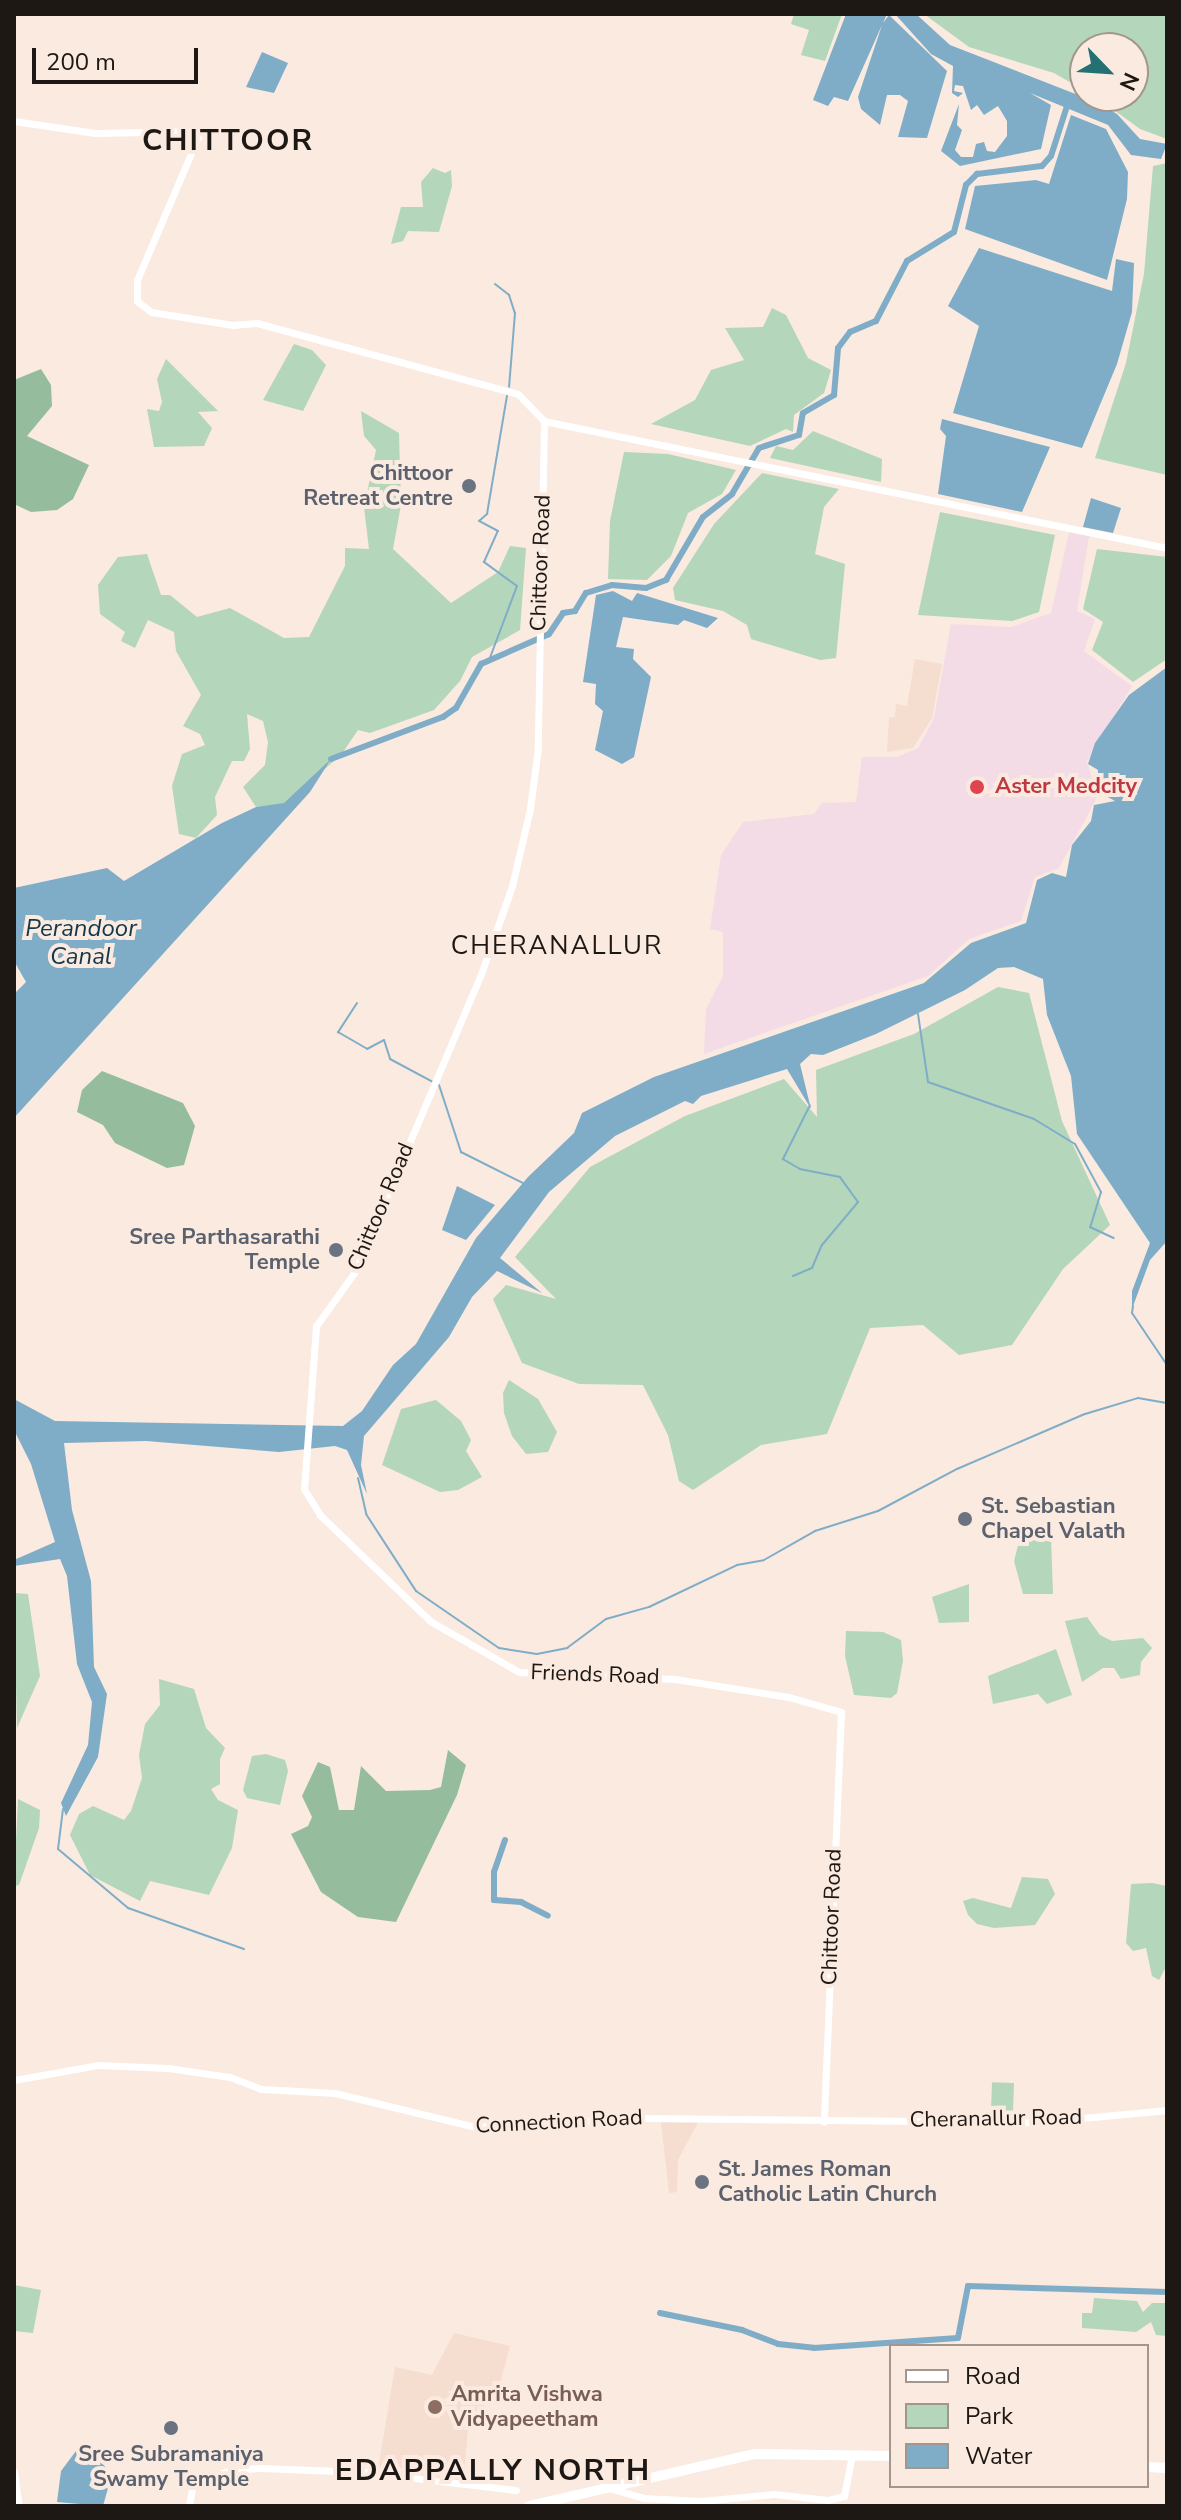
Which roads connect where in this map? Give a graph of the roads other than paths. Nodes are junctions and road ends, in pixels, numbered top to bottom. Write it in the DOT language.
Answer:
graph roads {
  1 [pos="14,121"];
  2 [pos="544,421"];
  3 [pos="1167,548"];
  4 [pos="306,1457"];
  5 [pos="841,1712"];
  6 [pos="14,2080"];
  7 [pos="1167,2110"];
  8 [pos="824,2122"];
  9 [pos="852,2455"];
  10 [pos="889,2456"];
  11 [pos="14,2472"];
  12 [pos="607,2487"];
  13 [pos="516,2490"];
  14 [pos="19,2506"];
  15 [pos="189,2506"];
  16 [pos="529,2506"];
  1 -- 2 [label="main road"];
  2 -- 3 [label="main road"];
  2 -- 4 [label="main road, Chittoor Road"];
  4 -- 5 [label="main road, Friends Road"];
  5 -- 8 [label="main road, Chittoor Road"];
  6 -- 8 [label="main road, Connection Road"];
  7 -- 8 [label="main road, Cheranallur Road"];
  9 -- 10 [label="highway"];
  9 -- 12 [label="highway"];
  9 -- 12 [label="main road"];
  11 -- 14 [label="main road"];
  12 -- 16 [label="highway"];
  13 -- 15 [label="main road"];
}
